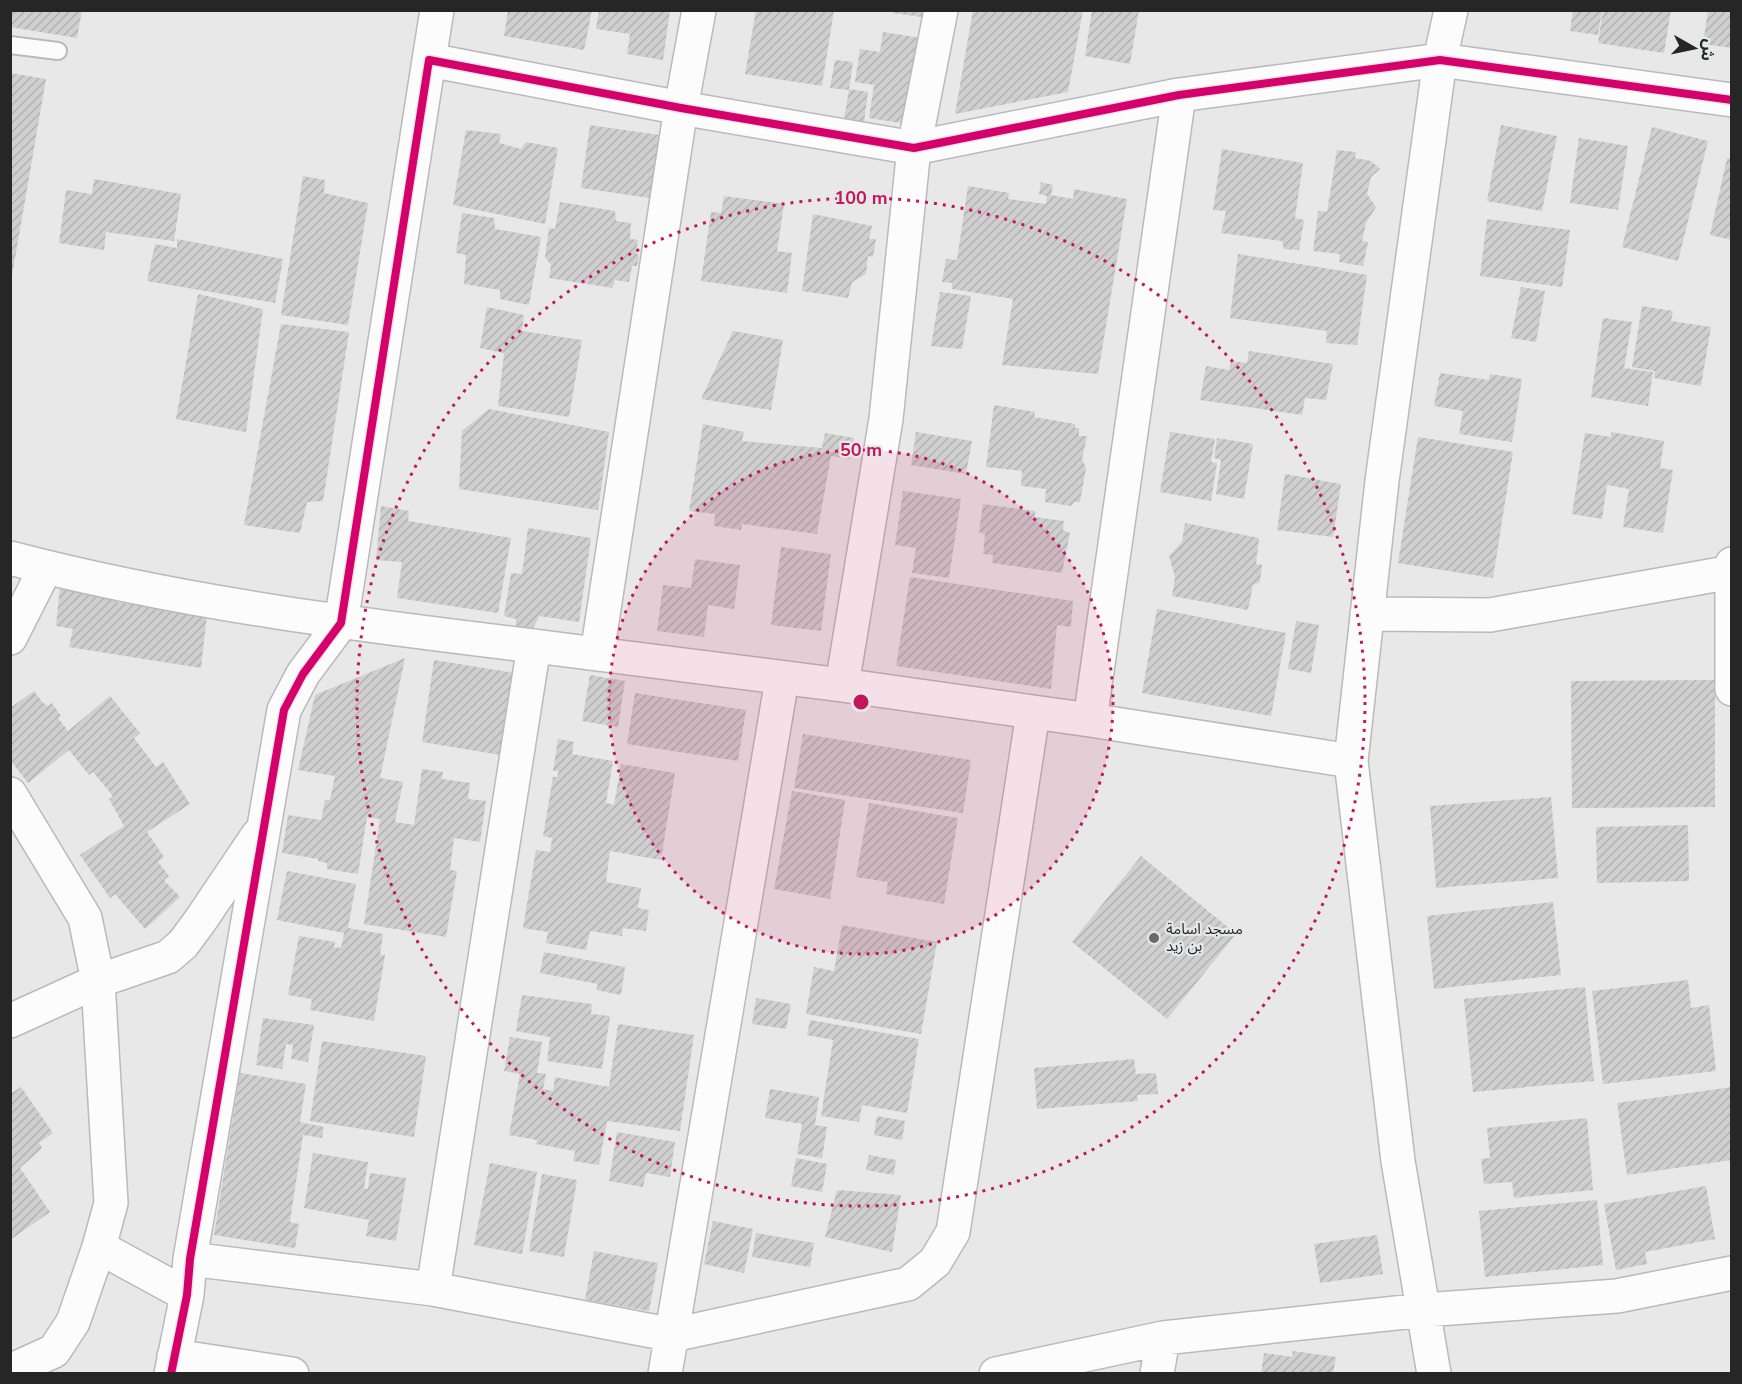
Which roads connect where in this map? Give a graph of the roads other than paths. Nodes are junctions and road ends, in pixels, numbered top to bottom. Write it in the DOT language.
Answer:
graph roads {
  1 [pos="437,10"];
  2 [pos="699,10"];
  3 [pos="941,10"];
  4 [pos="1451,10"];
  5 [pos="10,45"];
  6 [pos="58,51"];
  7 [pos="429,60"];
  8 [pos="1440,60"];
  9 [pos="1179,95"];
  10 [pos="1731,100"];
  11 [pos="681,108"];
  12 [pos="914,148"];
  13 [pos="10,558"];
  14 [pos="46,567"];
  15 [pos="1731,569"];
  16 [pos="1367,614"];
  17 [pos="341,622"];
  18 [pos="10,638"];
  19 [pos="534,645"];
  20 [pos="597,654"];
  21 [pos="782,679"];
  22 [pos="842,685"];
  23 [pos="1731,688"];
  24 [pos="1033,713"];
  25 [pos="1090,720"];
  26 [pos="1351,761"];
  27 [pos="10,794"];
  28 [pos="264,827"];
  29 [pos="98,981"];
  30 [pos="10,1021"];
  31 [pos="99,1247"];
  32 [pos="190,1259"];
  33 [pos="1731,1273"];
  34 [pos="433,1289"];
  35 [pos="187,1295"];
  36 [pos="1424,1310"];
  37 [pos="673,1335"];
  38 [pos="1163,1338"];
  39 [pos="172,1365"];
  40 [pos="10,1371"];
  41 [pos="292,1374"];
  42 [pos="665,1374"];
  43 [pos="996,1374"];
  44 [pos="1157,1374"];
  45 [pos="1434,1374"];
  1 -- 7 [label="street"];
  2 -- 11 [label="street"];
  3 -- 12 [label="street"];
  4 -- 8 [label="street"];
  5 -- 6 [label="lane"];
  7 -- 11 [label="street"];
  7 -- 17 [label="street"];
  8 -- 9 [label="street"];
  8 -- 10 [label="street"];
  8 -- 16 [label="street"];
  9 -- 12 [label="street"];
  9 -- 25 [label="street"];
  11 -- 12 [label="street"];
  11 -- 20 [label="street"];
  12 -- 22 [label="street"];
  13 -- 14 [label="street"];
  14 -- 17 [label="street"];
  14 -- 18 [label="street"];
  15 -- 16 [label="street"];
  15 -- 23 [label="street"];
  16 -- 26 [label="street"];
  17 -- 19 [label="street"];
  17 -- 28 [label="street"];
  19 -- 20 [label="street"];
  19 -- 34 [label="street"];
  20 -- 21 [label="street"];
  21 -- 22 [label="street"];
  21 -- 37 [label="street"];
  22 -- 24 [label="street"];
  24 -- 25 [label="street"];
  24 -- 37 [label="street"];
  25 -- 26 [label="street"];
  26 -- 36 [label="street"];
  27 -- 29 [label="street"];
  28 -- 29 [label="street"];
  28 -- 32 [label="street"];
  29 -- 30 [label="street"];
  29 -- 31 [label="street"];
  31 -- 35 [label="street"];
  31 -- 40 [label="street"];
  32 -- 34 [label="street"];
  32 -- 35 [label="street"];
  33 -- 36 [label="street"];
  34 -- 37 [label="street"];
  35 -- 39 [label="street"];
  36 -- 38 [label="street"];
  36 -- 45 [label="street"];
  37 -- 42 [label="street"];
  38 -- 43 [label="street"];
  38 -- 44 [label="street"];
  39 -- 41 [label="street"];
}
